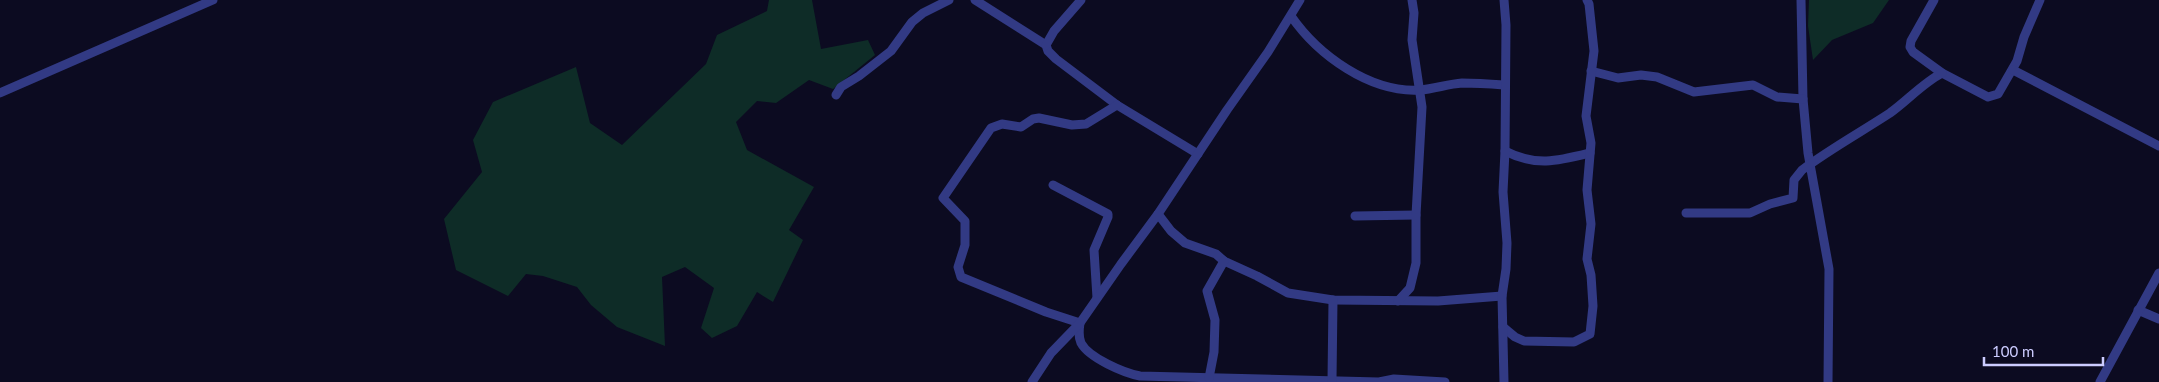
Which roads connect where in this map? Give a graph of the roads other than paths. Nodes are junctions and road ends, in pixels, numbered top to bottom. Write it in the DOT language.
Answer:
graph roads {
  1 [pos="213,0"];
  2 [pos="949,0"];
  3 [pos="975,0"];
  4 [pos="1081,0"];
  5 [pos="1300,0"];
  6 [pos="1412,0"];
  7 [pos="1504,0"];
  8 [pos="1587,0"];
  9 [pos="1801,0"];
  10 [pos="1934,0"];
  11 [pos="2040,0"];
  12 [pos="1292,16"];
  13 [pos="1046,45"];
  14 [pos="2013,70"];
  15 [pos="1591,71"];
  16 [pos="1942,73"];
  17 [pos="1504,85"];
  18 [pos="1419,90"];
  19 [pos="0,93"];
  20 [pos="836,95"];
  21 [pos="1803,98"];
  22 [pos="1117,105"];
  23 [pos="2159,146"];
  24 [pos="1505,151"];
  25 [pos="1590,153"];
  26 [pos="1198,154"];
  27 [pos="1809,165"];
  28 [pos="1053,185"];
  29 [pos="1686,213"];
  30 [pos="1158,214"];
  31 [pos="1416,214"];
  32 [pos="1354,216"];
  33 [pos="1224,261"];
  34 [pos="2159,273"];
  35 [pos="1502,296"];
  36 [pos="1097,298"];
  37 [pos="1333,300"];
  38 [pos="1398,301"];
  39 [pos="2138,310"];
  40 [pos="2159,319"];
  41 [pos="1080,323"];
  42 [pos="1503,327"];
  43 [pos="1209,378"];
  44 [pos="1153,380"];
  45 [pos="1240,380"];
  46 [pos="1332,380"];
  47 [pos="1032,382"];
  48 [pos="1445,382"];
  49 [pos="1504,382"];
  50 [pos="1828,382"];
  51 [pos="2100,382"];
  1 -- 19 [label="street"];
  2 -- 20 [label="street"];
  3 -- 13 [label="street"];
  4 -- 13 [label="street"];
  5 -- 12 [label="street"];
  6 -- 18 [label="street"];
  7 -- 17 [label="street"];
  8 -- 15 [label="street"];
  9 -- 21 [label="street"];
  10 -- 16 [label="street"];
  11 -- 14 [label="street"];
  12 -- 18 [label="street"];
  12 -- 26 [label="street"];
  13 -- 22 [label="street"];
  14 -- 16 [label="street"];
  14 -- 23 [label="street"];
  15 -- 21 [label="street"];
  15 -- 25 [label="street"];
  16 -- 27 [label="street"];
  17 -- 18 [label="street"];
  17 -- 24 [label="street"];
  18 -- 31 [label="street"];
  21 -- 27 [label="street"];
  22 -- 26 [label="street"];
  22 -- 41 [label="street"];
  24 -- 25 [label="street"];
  24 -- 35 [label="street"];
  25 -- 42 [label="street"];
  26 -- 30 [label="street"];
  27 -- 29 [label="street"];
  27 -- 50 [label="street"];
  28 -- 36 [label="street"];
  30 -- 33 [label="street"];
  30 -- 36 [label="street"];
  31 -- 32 [label="street"];
  31 -- 38 [label="street"];
  33 -- 37 [label="street"];
  33 -- 43 [label="street"];
  34 -- 39 [label="street"];
  35 -- 38 [label="street"];
  35 -- 42 [label="street"];
  36 -- 41 [label="street"];
  37 -- 38 [label="street"];
  37 -- 46 [label="street"];
  39 -- 40 [label="street"];
  39 -- 51 [label="street"];
  41 -- 44 [label="street"];
  41 -- 47 [label="street"];
  42 -- 49 [label="street"];
  43 -- 44 [label="street"];
  43 -- 45 [label="street"];
  45 -- 46 [label="street"];
  46 -- 48 [label="street"];
}
